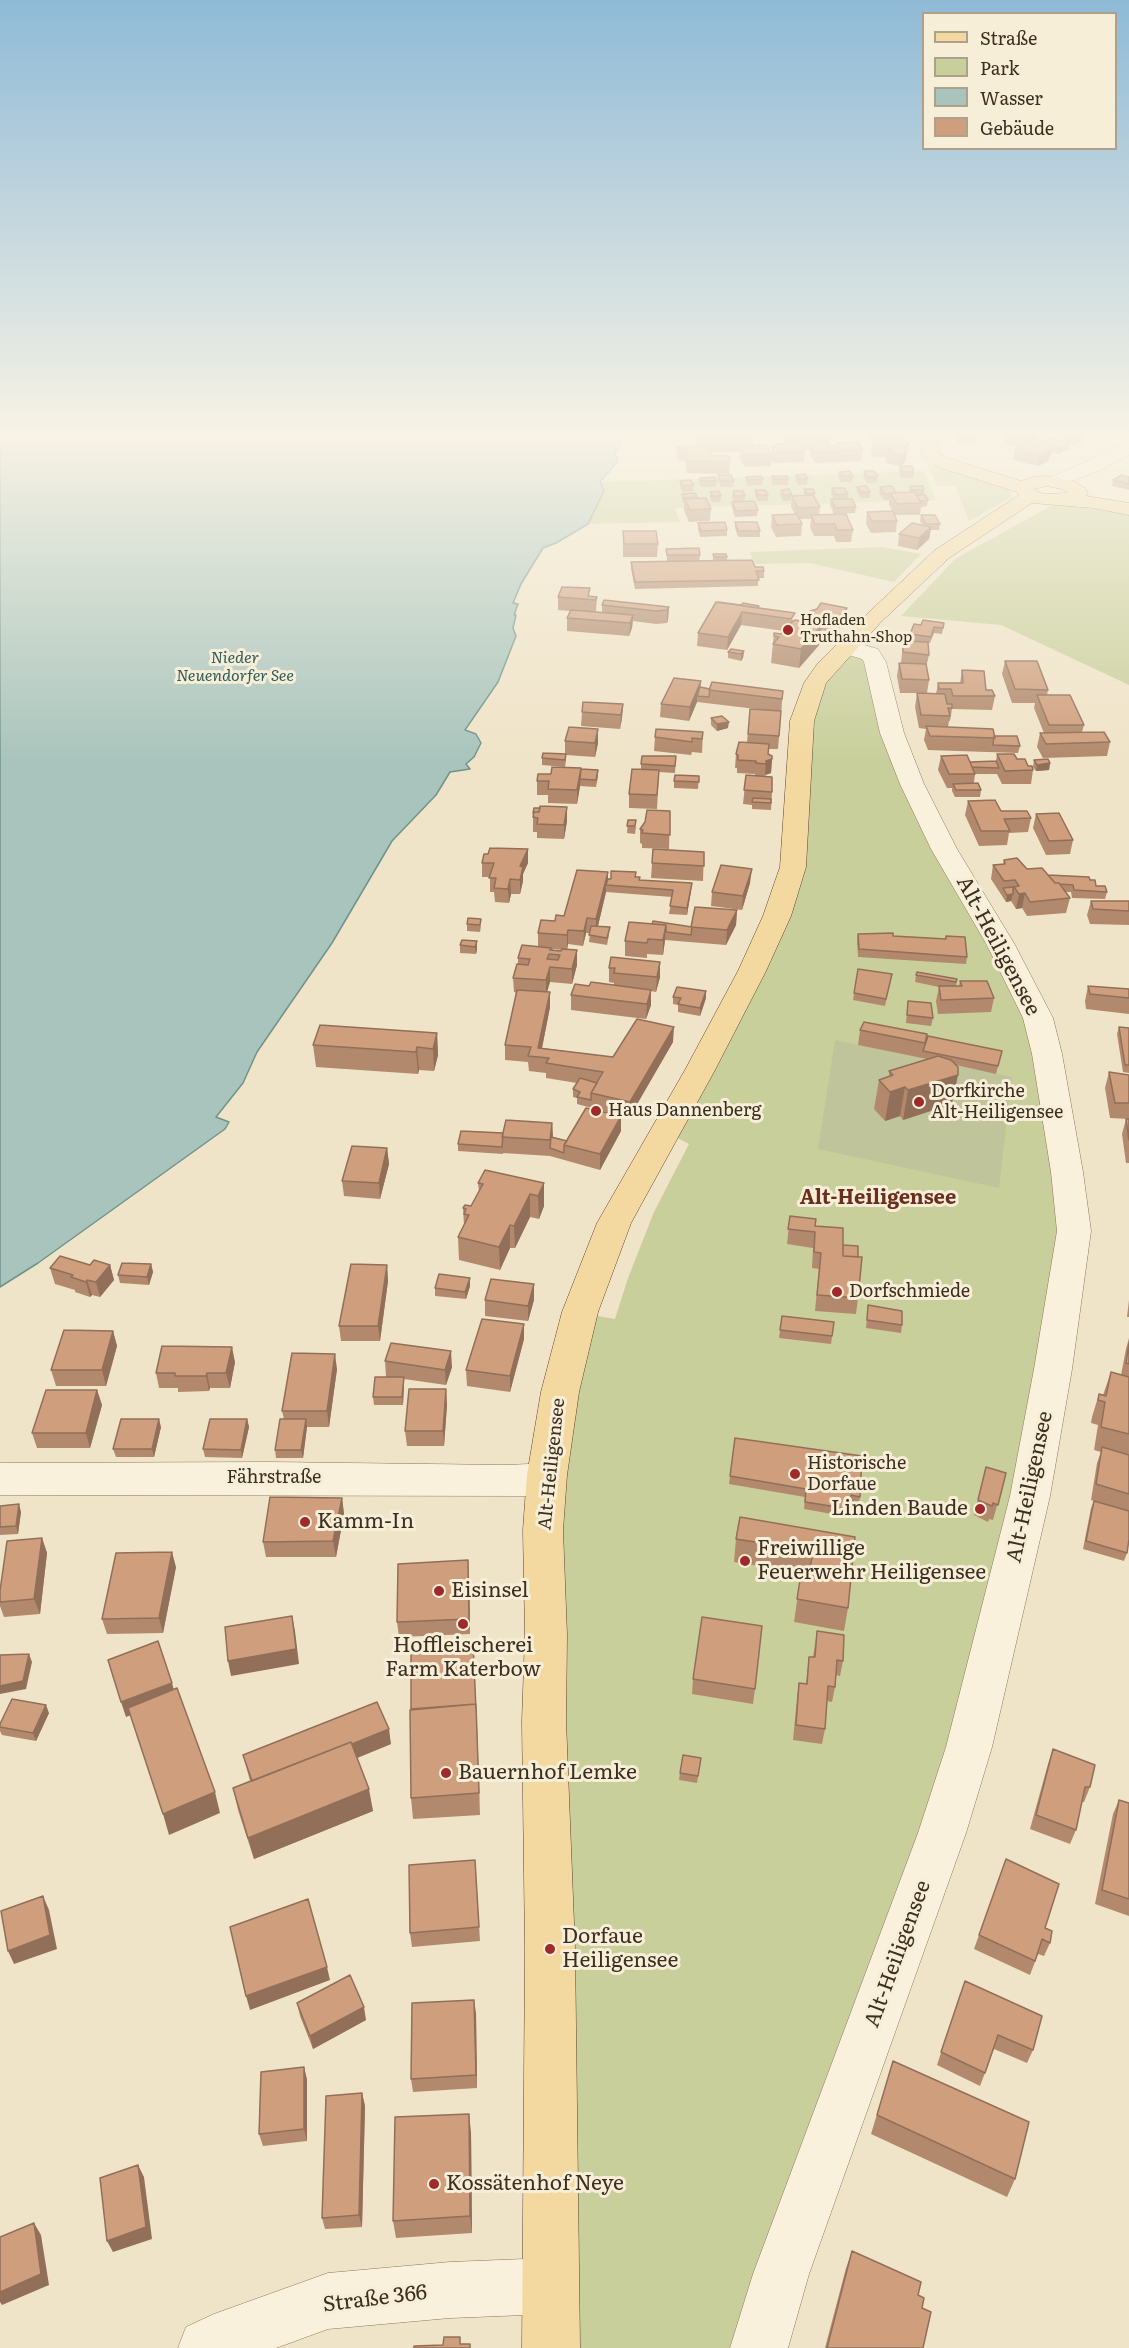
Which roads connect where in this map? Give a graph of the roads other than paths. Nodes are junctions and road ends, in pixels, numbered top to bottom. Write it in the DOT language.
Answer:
graph roads {
  1 [pos="962,542"];
  2 [pos="847,647"];
  3 [pos="547,1475"];
  4 [pos="0,1479"];
  5 [pos="550,2286"];
  6 [pos="207,2348"];
  7 [pos="551,2348"];
  8 [pos="759,2348"];
  1 -- 2 [label="main road, Alt-Heiligensee"];
  2 -- 3 [label="main road, Alt-Heiligensee"];
  2 -- 8 [label="street, Alt-Heiligensee"];
  3 -- 4 [label="street, Fährstraße"];
  3 -- 5 [label="main road, Alt-Heiligensee"];
  5 -- 6 [label="street, Straße 366"];
  5 -- 7 [label="main road, Alt-Heiligensee"];
}
